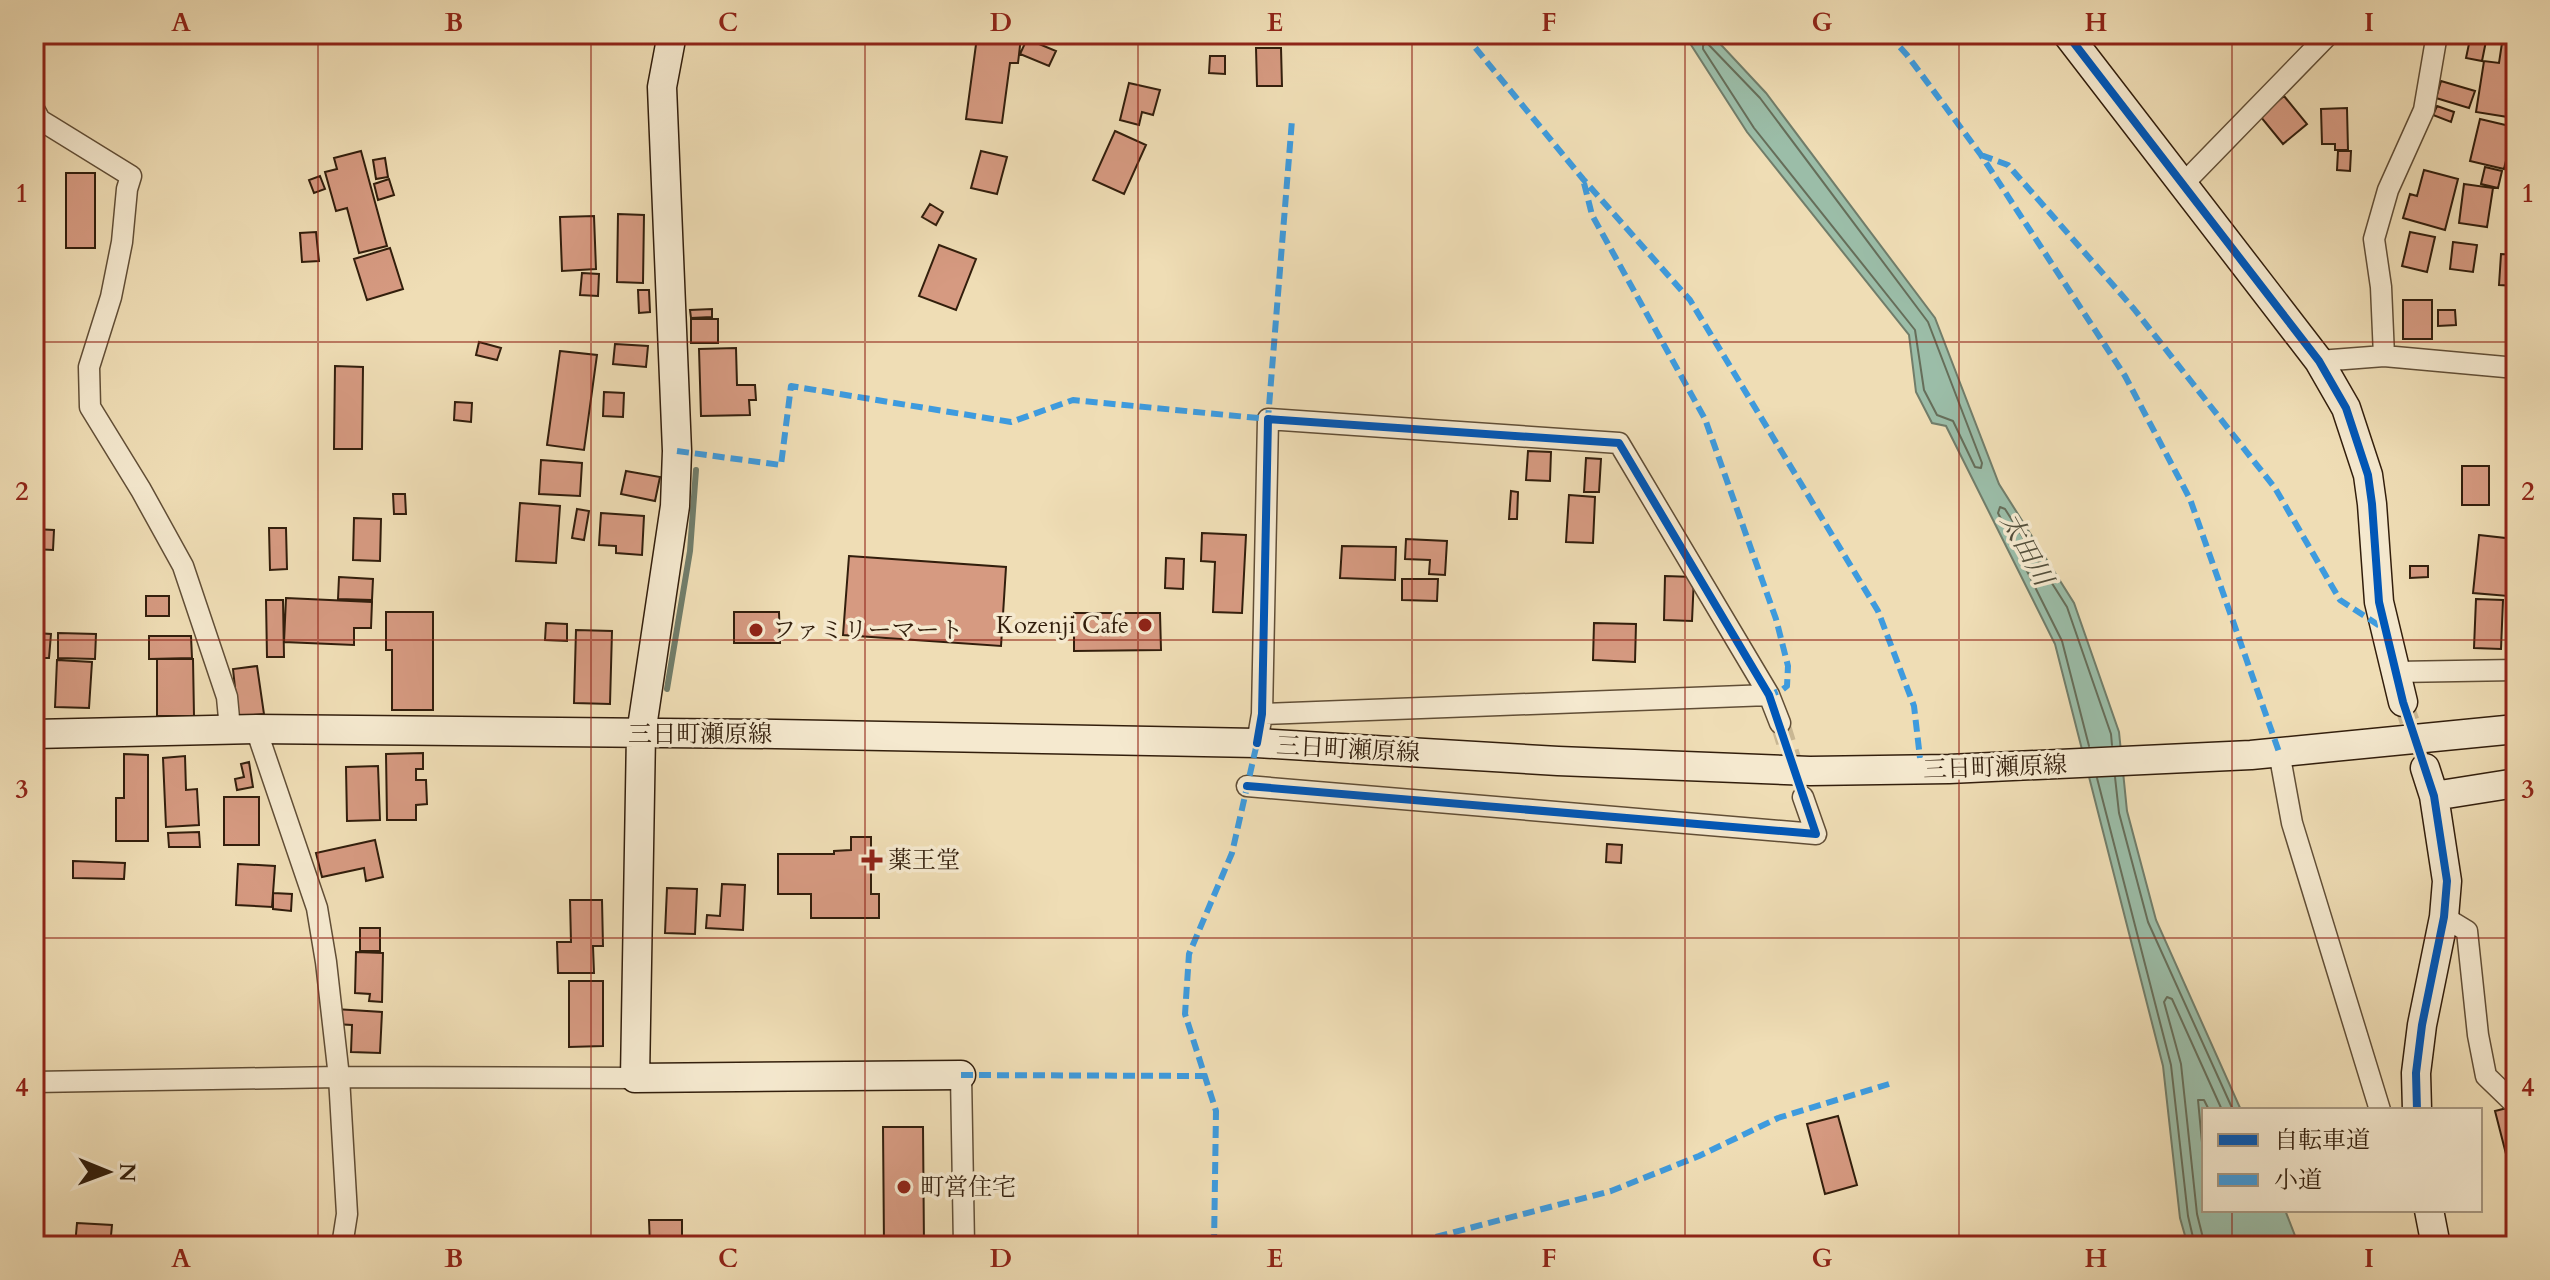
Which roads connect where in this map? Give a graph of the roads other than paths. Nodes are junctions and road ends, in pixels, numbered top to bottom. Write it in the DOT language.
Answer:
graph roads {
  1 [pos="672,34"];
  2 [pos="2067,34"];
  3 [pos="2329,34"];
  4 [pos="2437,34"];
  5 [pos="34,109"];
  6 [pos="2184,183"];
  7 [pos="2384,356"];
  8 [pos="2319,361"];
  9 [pos="2516,368"];
  10 [pos="2516,670"];
  11 [pos="2396,672"];
  12 [pos="1769,695"];
  13 [pos="2403,702"];
  14 [pos="1262,714"];
  15 [pos="1780,723"];
  16 [pos="243,729"];
  17 [pos="2516,729"];
  18 [pos="34,734"];
  19 [pos="641,734"];
  20 [pos="1257,743"];
  21 [pos="2279,752"];
  22 [pos="2425,768"];
  23 [pos="2516,783"];
  24 [pos="1247,786"];
  25 [pos="2434,796"];
  26 [pos="1803,797"];
  27 [pos="2444,917"];
  28 [pos="961,1075"];
  29 [pos="339,1077"];
  30 [pos="635,1078"];
  31 [pos="34,1082"];
  32 [pos="2516,1105"];
  33 [pos="2379,1108"];
  34 [pos="2417,1108"];
  35 [pos="2429,1212"];
  36 [pos="342,1246"];
  37 [pos="964,1246"];
  38 [pos="2436,1246"];
  1 -- 19 [label="street"];
  2 -- 6 [label="street"];
  3 -- 6 [label="street"];
  4 -- 7 [label="street"];
  5 -- 16 [label="street"];
  6 -- 8 [label="street"];
  7 -- 8 [label="street"];
  7 -- 9 [label="street"];
  8 -- 11 [label="street"];
  10 -- 11 [label="street"];
  11 -- 13 [label="street"];
  12 -- 14 [label="street"];
  12 -- 14 [label="street"];
  12 -- 15 [label="street"];
  14 -- 20 [label="street"];
  16 -- 18 [label="street, 三日町瀬原線"];
  16 -- 19 [label="street, 三日町瀬原線"];
  16 -- 29 [label="street"];
  17 -- 21 [label="street, 三日町瀬原線"];
  19 -- 20 [label="street, 三日町瀬原線"];
  19 -- 30 [label="street"];
  20 -- 21 [label="street, 三日町瀬原線"];
  21 -- 33 [label="street"];
  22 -- 25 [label="street"];
  23 -- 25 [label="street"];
  24 -- 26 [label="street"];
  25 -- 27 [label="street"];
  27 -- 32 [label="street"];
  27 -- 34 [label="street"];
  28 -- 30 [label="street"];
  28 -- 37 [label="street"];
  29 -- 30 [label="street"];
  29 -- 31 [label="street"];
  29 -- 36 [label="street"];
  35 -- 38 [label="street"];
}
